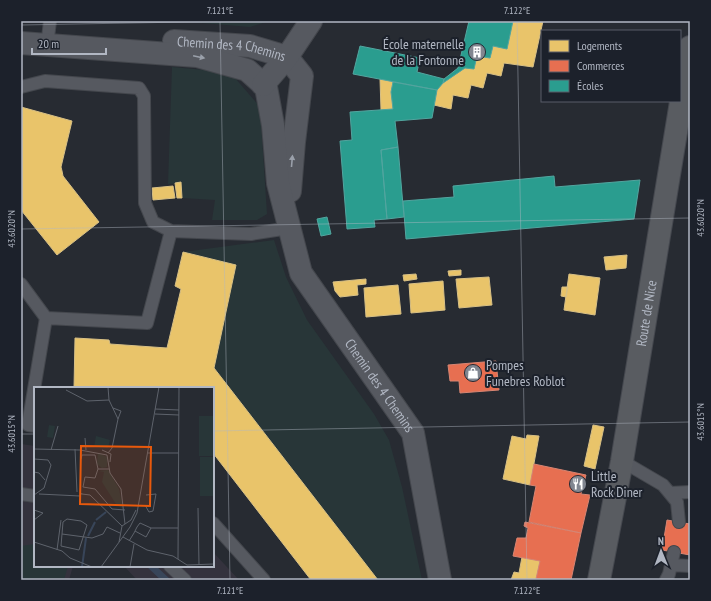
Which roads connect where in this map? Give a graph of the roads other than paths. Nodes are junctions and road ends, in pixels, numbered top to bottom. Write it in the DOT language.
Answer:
graph roads {
  1 [pos="311,21"];
  2 [pos="48,36"];
  3 [pos="21,39"];
  4 [pos="21,43"];
  5 [pos="287,57"];
  6 [pos="689,57"];
  7 [pos="263,85"];
  8 [pos="21,87"];
  9 [pos="289,228"];
  10 [pos="171,231"];
  11 [pos="21,284"];
  12 [pos="46,318"];
  13 [pos="34,387"];
  14 [pos="34,389"];
  15 [pos="34,426"];
  16 [pos="622,461"];
  17 [pos="690,492"];
  18 [pos="670,493"];
  19 [pos="21,494"];
  20 [pos="34,496"];
  21 [pos="679,522"];
  22 [pos="214,524"];
  23 [pos="674,552"];
  24 [pos="671,565"];
  25 [pos="690,566"];
  26 [pos="171,567"];
  27 [pos="185,580"];
  28 [pos="264,580"];
  29 [pos="440,580"];
  30 [pos="599,580"];
  31 [pos="666,580"];
  1 -- 5 [label="street"];
  2 -- 3 [label="street, Chemin des 4 Chemins"];
  2 -- 4 [label="street, Chemin des 4 Chemins"];
  2 -- 5 [label="street, Chemin des 4 Chemins"];
  2 -- 7 [label="street, Chemin des 4 Chemins, one-way"];
  5 -- 7 [label="street"];
  9 -- 5 [label="street, Chemin des 4 Chemins, one-way"];
  6 -- 16 [label="main road, Route de Nice"];
  7 -- 9 [label="street, Chemin des 4 Chemins"];
  8 -- 10 [label="lane"];
  9 -- 10 [label="lane"];
  9 -- 29 [label="street, Chemin des 4 Chemins"];
  10 -- 12 [label="lane"];
  11 -- 12 [label="lane"];
  12 -- 13 [label="lane"];
  14 -- 15 [label="lane"];
  16 -- 18 [label="lane"];
  16 -- 30 [label="main road, Route de Nice"];
  17 -- 18 [label="lane"];
  18 -- 21 [label="lane"];
  19 -- 20 [label="lane"];
  22 -- 28 [label="lane"];
  23 -- 24 [label="lane"];
  24 -- 25 [label="lane"];
  24 -- 31 [label="lane"];
  26 -- 27 [label="lane"];
}
